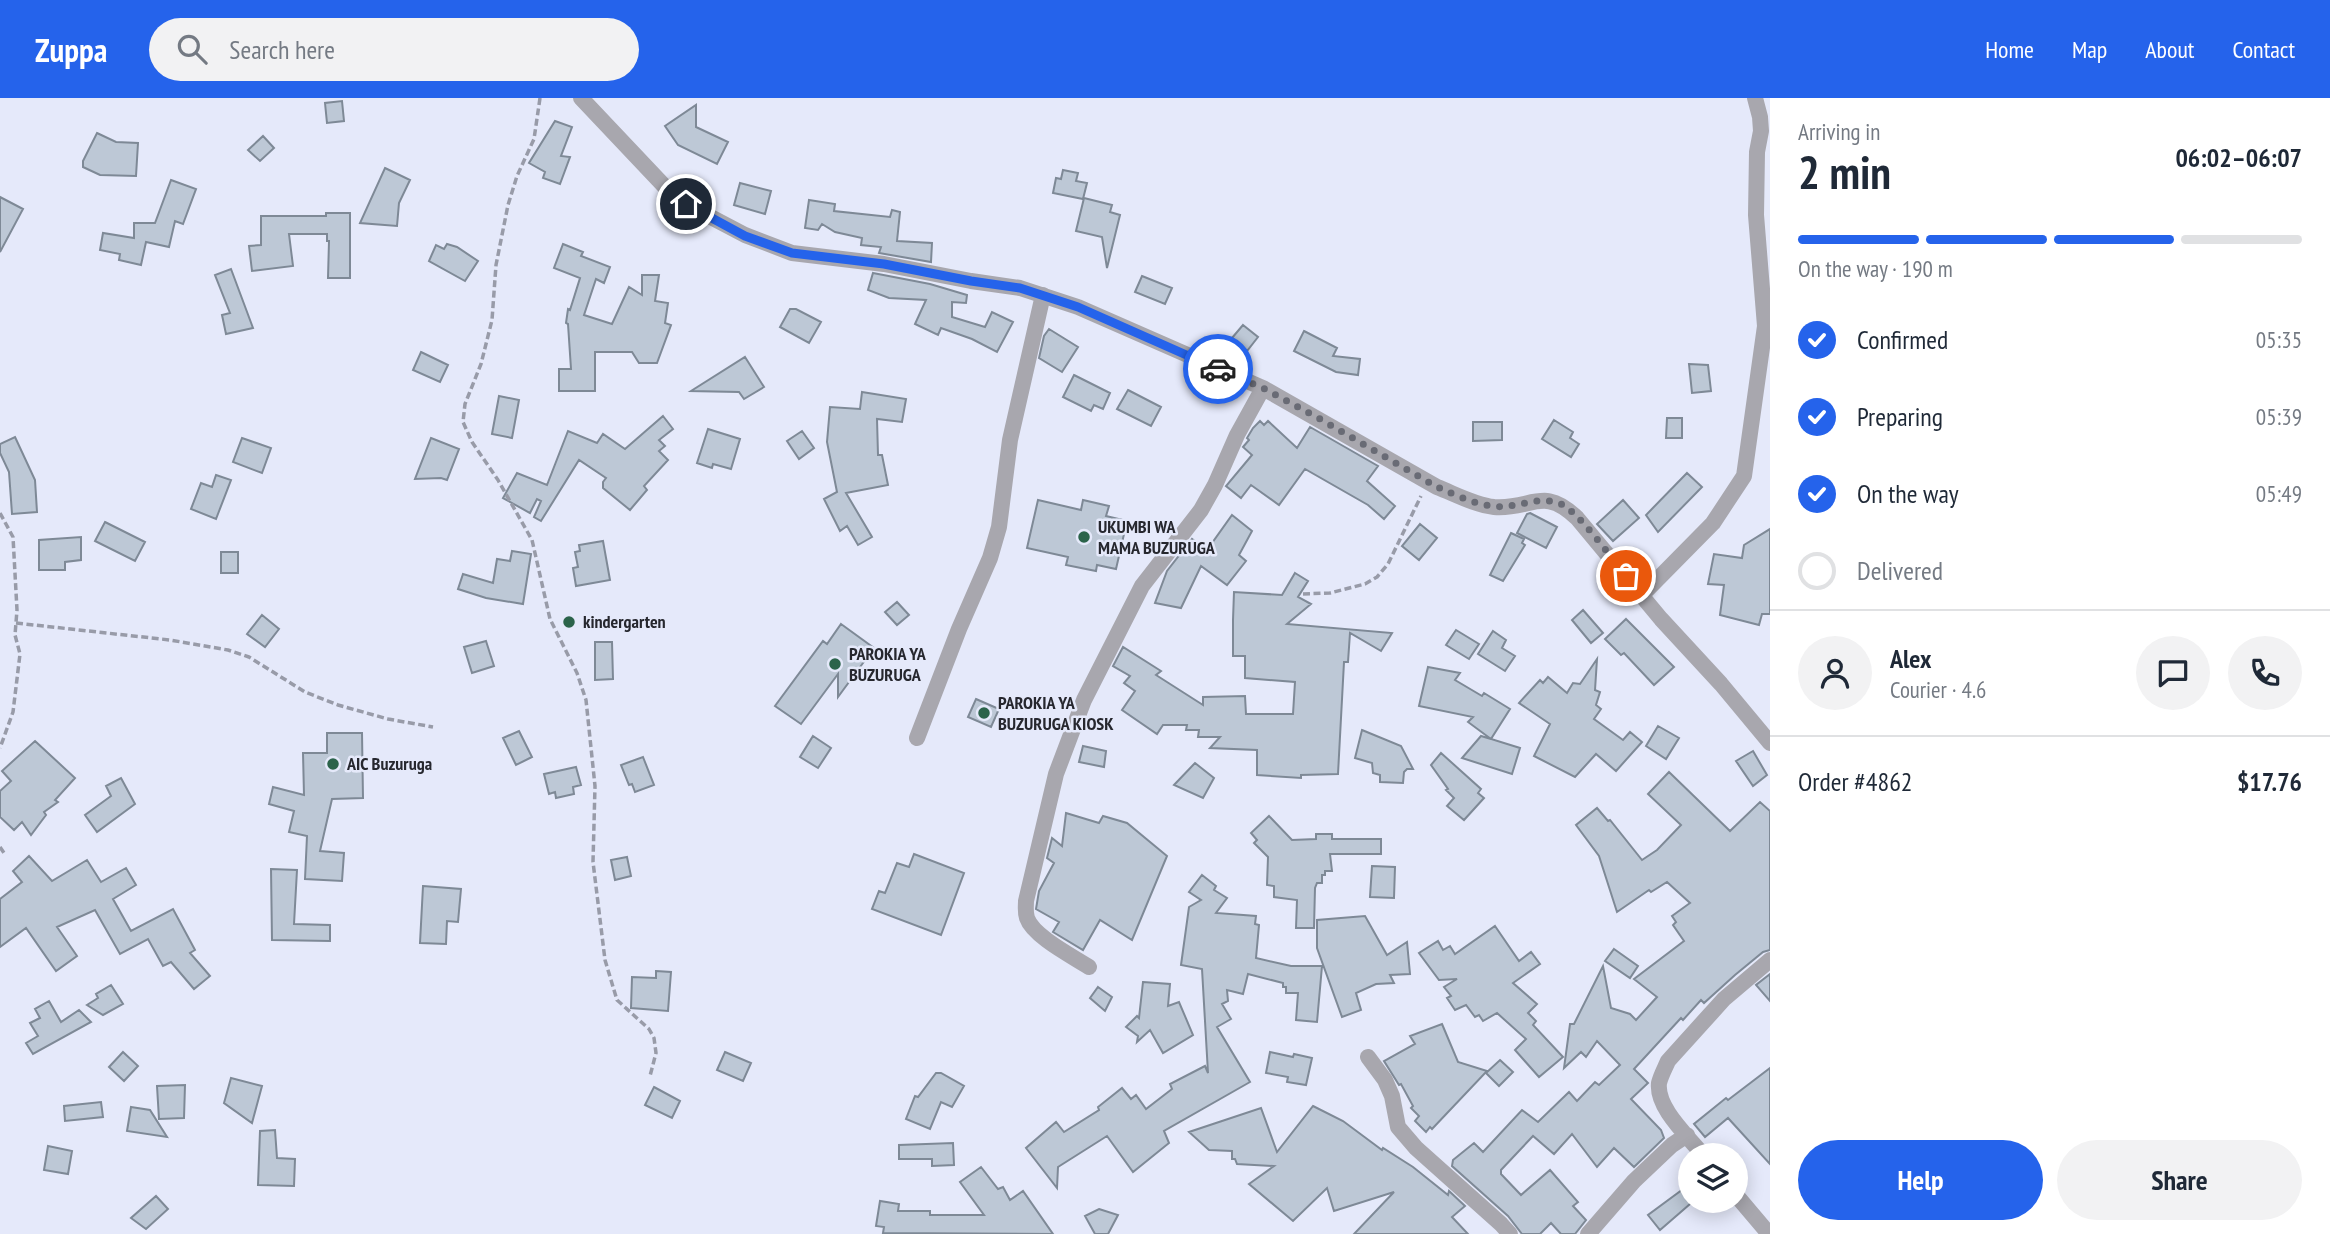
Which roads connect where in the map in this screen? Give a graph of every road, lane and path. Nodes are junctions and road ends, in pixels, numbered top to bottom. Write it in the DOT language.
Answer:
graph roads {
  1 [pos="540,98"];
  2 [pos="581,98"];
  3 [pos="1755,98"];
  4 [pos="1042,295"];
  5 [pos="1263,388"];
  6 [pos="1427,481"];
  7 [pos="0,513"];
  8 [pos="1303,594"];
  9 [pos="1642,595"];
  10 [pos="16,623"];
  11 [pos="433,727"];
  12 [pos="917,738"];
  13 [pos="1770,743"];
  14 [pos="0,748"];
  15 [pos="0,847"];
  16 [pos="4,853"];
  17 [pos="1770,960"];
  18 [pos="1089,967"];
  19 [pos="1368,1056"];
  20 [pos="650,1076"];
  21 [pos="1687,1135"];
  22 [pos="1693,1143"];
  23 [pos="1748,1207"];
  24 [pos="1768,1228"];
  25 [pos="1510,1234"];
  26 [pos="1588,1234"];
  1 -- 20 [label="path"];
  2 -- 4 [label="street"];
  3 -- 9 [label="street"];
  4 -- 5 [label="street"];
  4 -- 12 [label="street"];
  5 -- 6 [label="street"];
  5 -- 18 [label="street"];
  6 -- 8 [label="path"];
  6 -- 9 [label="street"];
  7 -- 10 [label="path"];
  9 -- 13 [label="street"];
  10 -- 11 [label="path"];
  10 -- 14 [label="path"];
  15 -- 16 [label="path"];
  17 -- 21 [label="street"];
  19 -- 25 [label="street"];
  21 -- 22 [label="street"];
  21 -- 26 [label="street"];
  23 -- 24 [label="street"];
}
